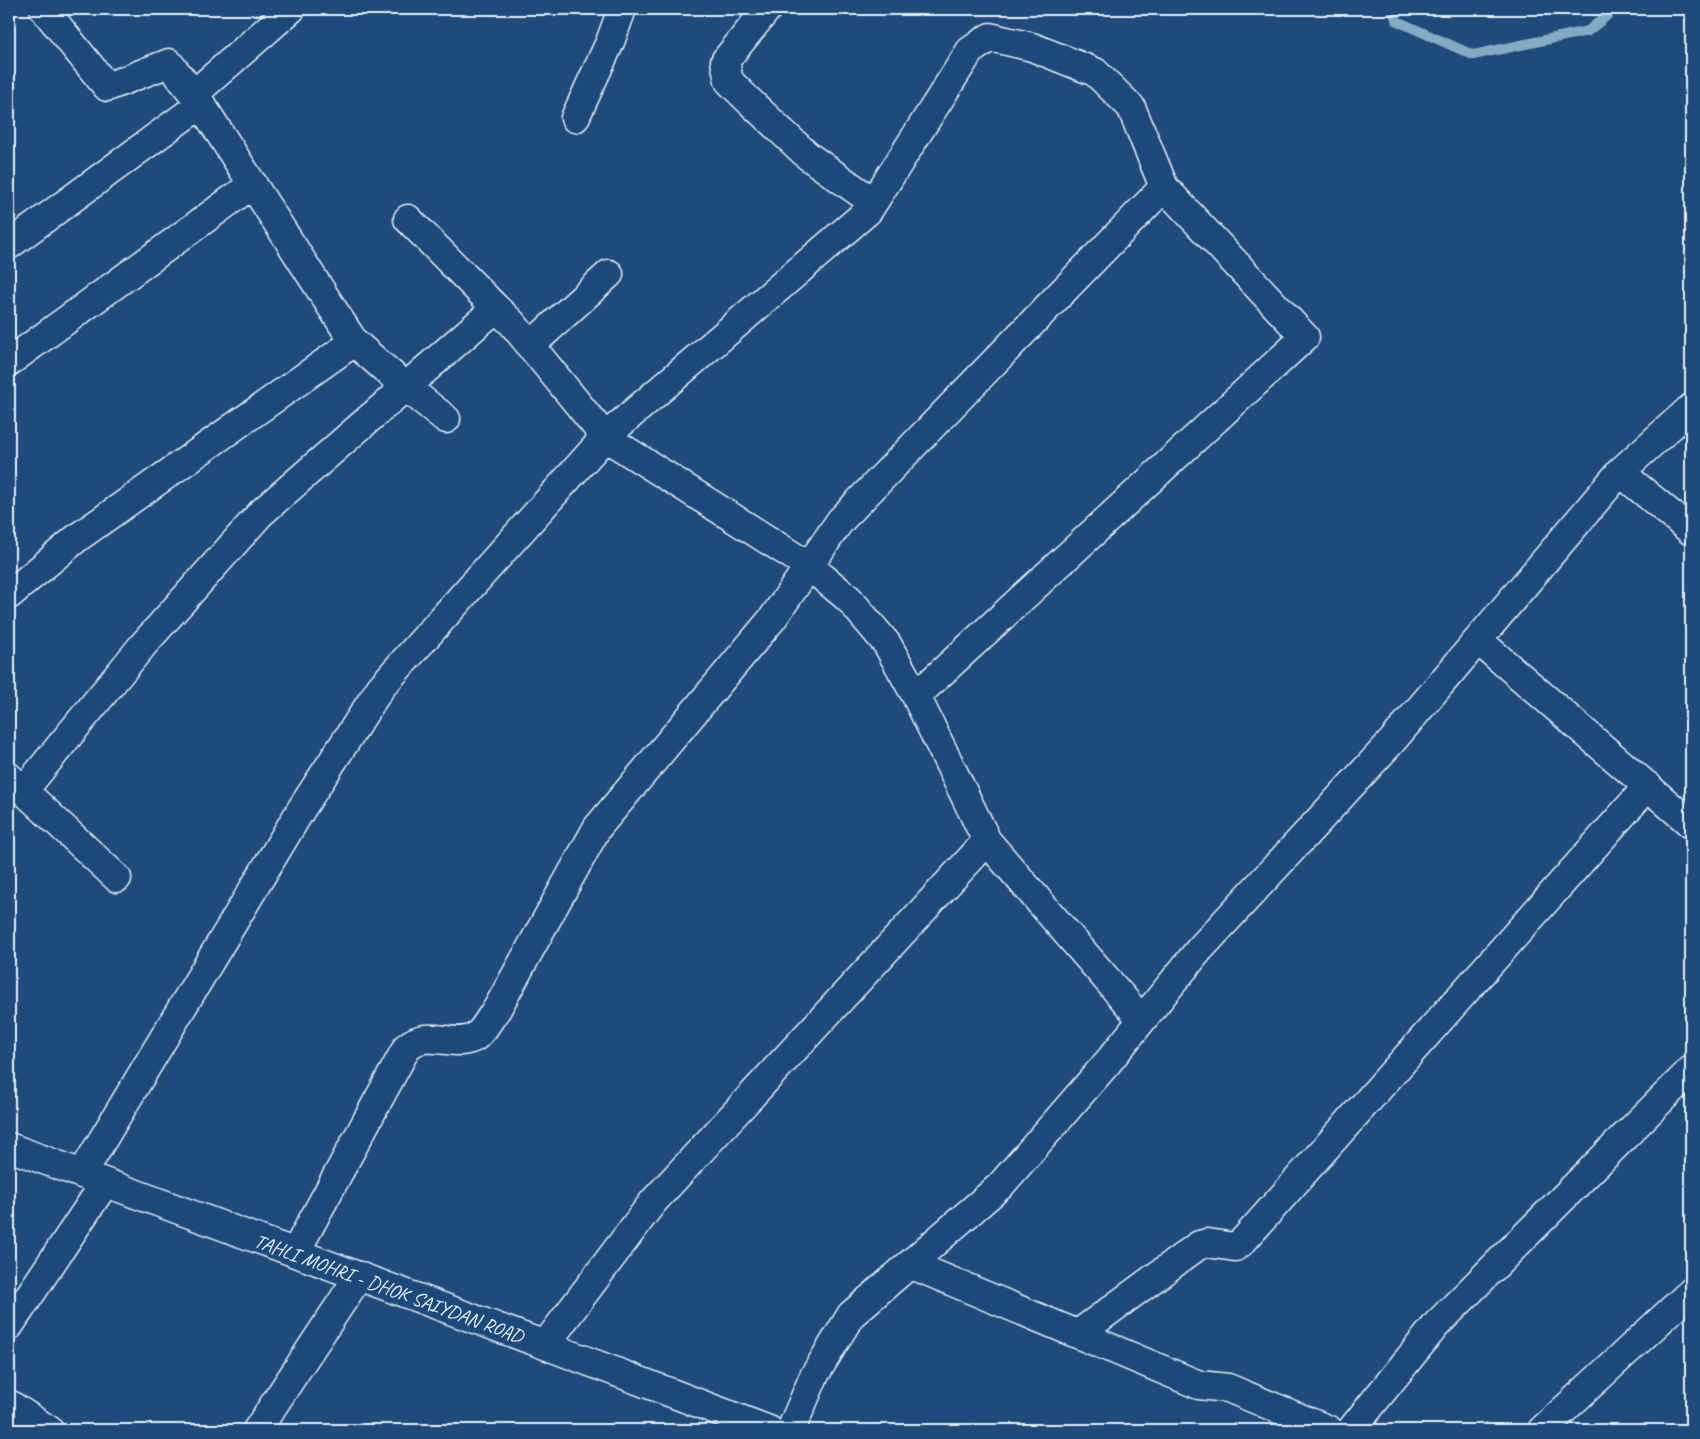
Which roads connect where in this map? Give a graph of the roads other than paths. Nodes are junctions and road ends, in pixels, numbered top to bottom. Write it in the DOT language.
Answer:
graph roads {
  1 [pos="44,9"];
  2 [pos="291,9"];
  3 [pos="622,9"];
  4 [pos="767,9"];
  5 [pos="198,99"];
  6 [pos="575,118"];
  7 [pos="253,184"];
  8 [pos="1164,187"];
  9 [pos="873,202"];
  10 [pos="408,219"];
  11 [pos="9,245"];
  12 [pos="609,274"];
  13 [pos="496,308"];
  14 [pos="354,342"];
  15 [pos="530,346"];
  16 [pos="9,362"];
  17 [pos="406,387"];
  18 [pos="1691,408"];
  19 [pos="446,419"];
  20 [pos="605,437"];
  21 [pos="1620,472"];
  22 [pos="1691,531"];
  23 [pos="809,566"];
  24 [pos="9,595"];
  25 [pos="1478,640"];
  26 [pos="916,696"];
  27 [pos="16,783"];
  28 [pos="1648,786"];
  29 [pos="1691,824"];
  30 [pos="987,841"];
  31 [pos="116,878"];
  32 [pos="1142,1020"];
  33 [pos="1691,1070"];
  34 [pos="9,1147"];
  35 [pos="93,1178"];
  36 [pos="295,1253"];
  37 [pos="910,1264"];
  38 [pos="359,1276"];
  39 [pos="1691,1292"];
  40 [pos="9,1326"];
  41 [pos="1078,1334"];
  42 [pos="545,1345"];
  43 [pos="9,1404"];
  44 [pos="49,1430"];
  45 [pos="257,1430"];
  46 [pos="769,1430"];
  47 [pos="791,1430"];
  48 [pos="1329,1430"];
  49 [pos="1351,1430"];
  50 [pos="1542,1430"];
  1 -- 5 [label="street"];
  2 -- 5 [label="street"];
  3 -- 6 [label="street"];
  4 -- 9 [label="street"];
  5 -- 7 [label="street"];
  5 -- 11 [label="street"];
  7 -- 14 [label="street"];
  7 -- 16 [label="street"];
  8 -- 9 [label="street"];
  8 -- 23 [label="street"];
  8 -- 26 [label="street"];
  9 -- 20 [label="street"];
  10 -- 13 [label="street"];
  12 -- 15 [label="street"];
  13 -- 15 [label="street"];
  13 -- 17 [label="street"];
  14 -- 17 [label="street"];
  14 -- 24 [label="street"];
  15 -- 20 [label="street"];
  17 -- 19 [label="street"];
  17 -- 27 [label="street"];
  18 -- 21 [label="street"];
  20 -- 23 [label="street"];
  20 -- 35 [label="street"];
  21 -- 22 [label="street"];
  21 -- 25 [label="street"];
  23 -- 26 [label="street"];
  23 -- 36 [label="street"];
  25 -- 28 [label="street"];
  25 -- 32 [label="street"];
  26 -- 30 [label="street"];
  27 -- 31 [label="street"];
  28 -- 29 [label="street"];
  28 -- 41 [label="street"];
  30 -- 32 [label="street"];
  30 -- 42 [label="street"];
  32 -- 37 [label="street"];
  33 -- 49 [label="street"];
  34 -- 35 [label="street, TAHLI MOHRI - DHOK SAIYDAN ROAD"];
  35 -- 36 [label="street, TAHLI MOHRI - DHOK SAIYDAN ROAD"];
  35 -- 40 [label="street"];
  36 -- 38 [label="street, TAHLI MOHRI - DHOK SAIYDAN ROAD"];
  37 -- 41 [label="street"];
  37 -- 47 [label="street"];
  38 -- 42 [label="street, TAHLI MOHRI - DHOK SAIYDAN ROAD"];
  38 -- 45 [label="street"];
  39 -- 50 [label="street"];
  41 -- 48 [label="street"];
  42 -- 46 [label="street, TAHLI MOHRI - DHOK SAIYDAN ROAD"];
  43 -- 44 [label="street"];
}
